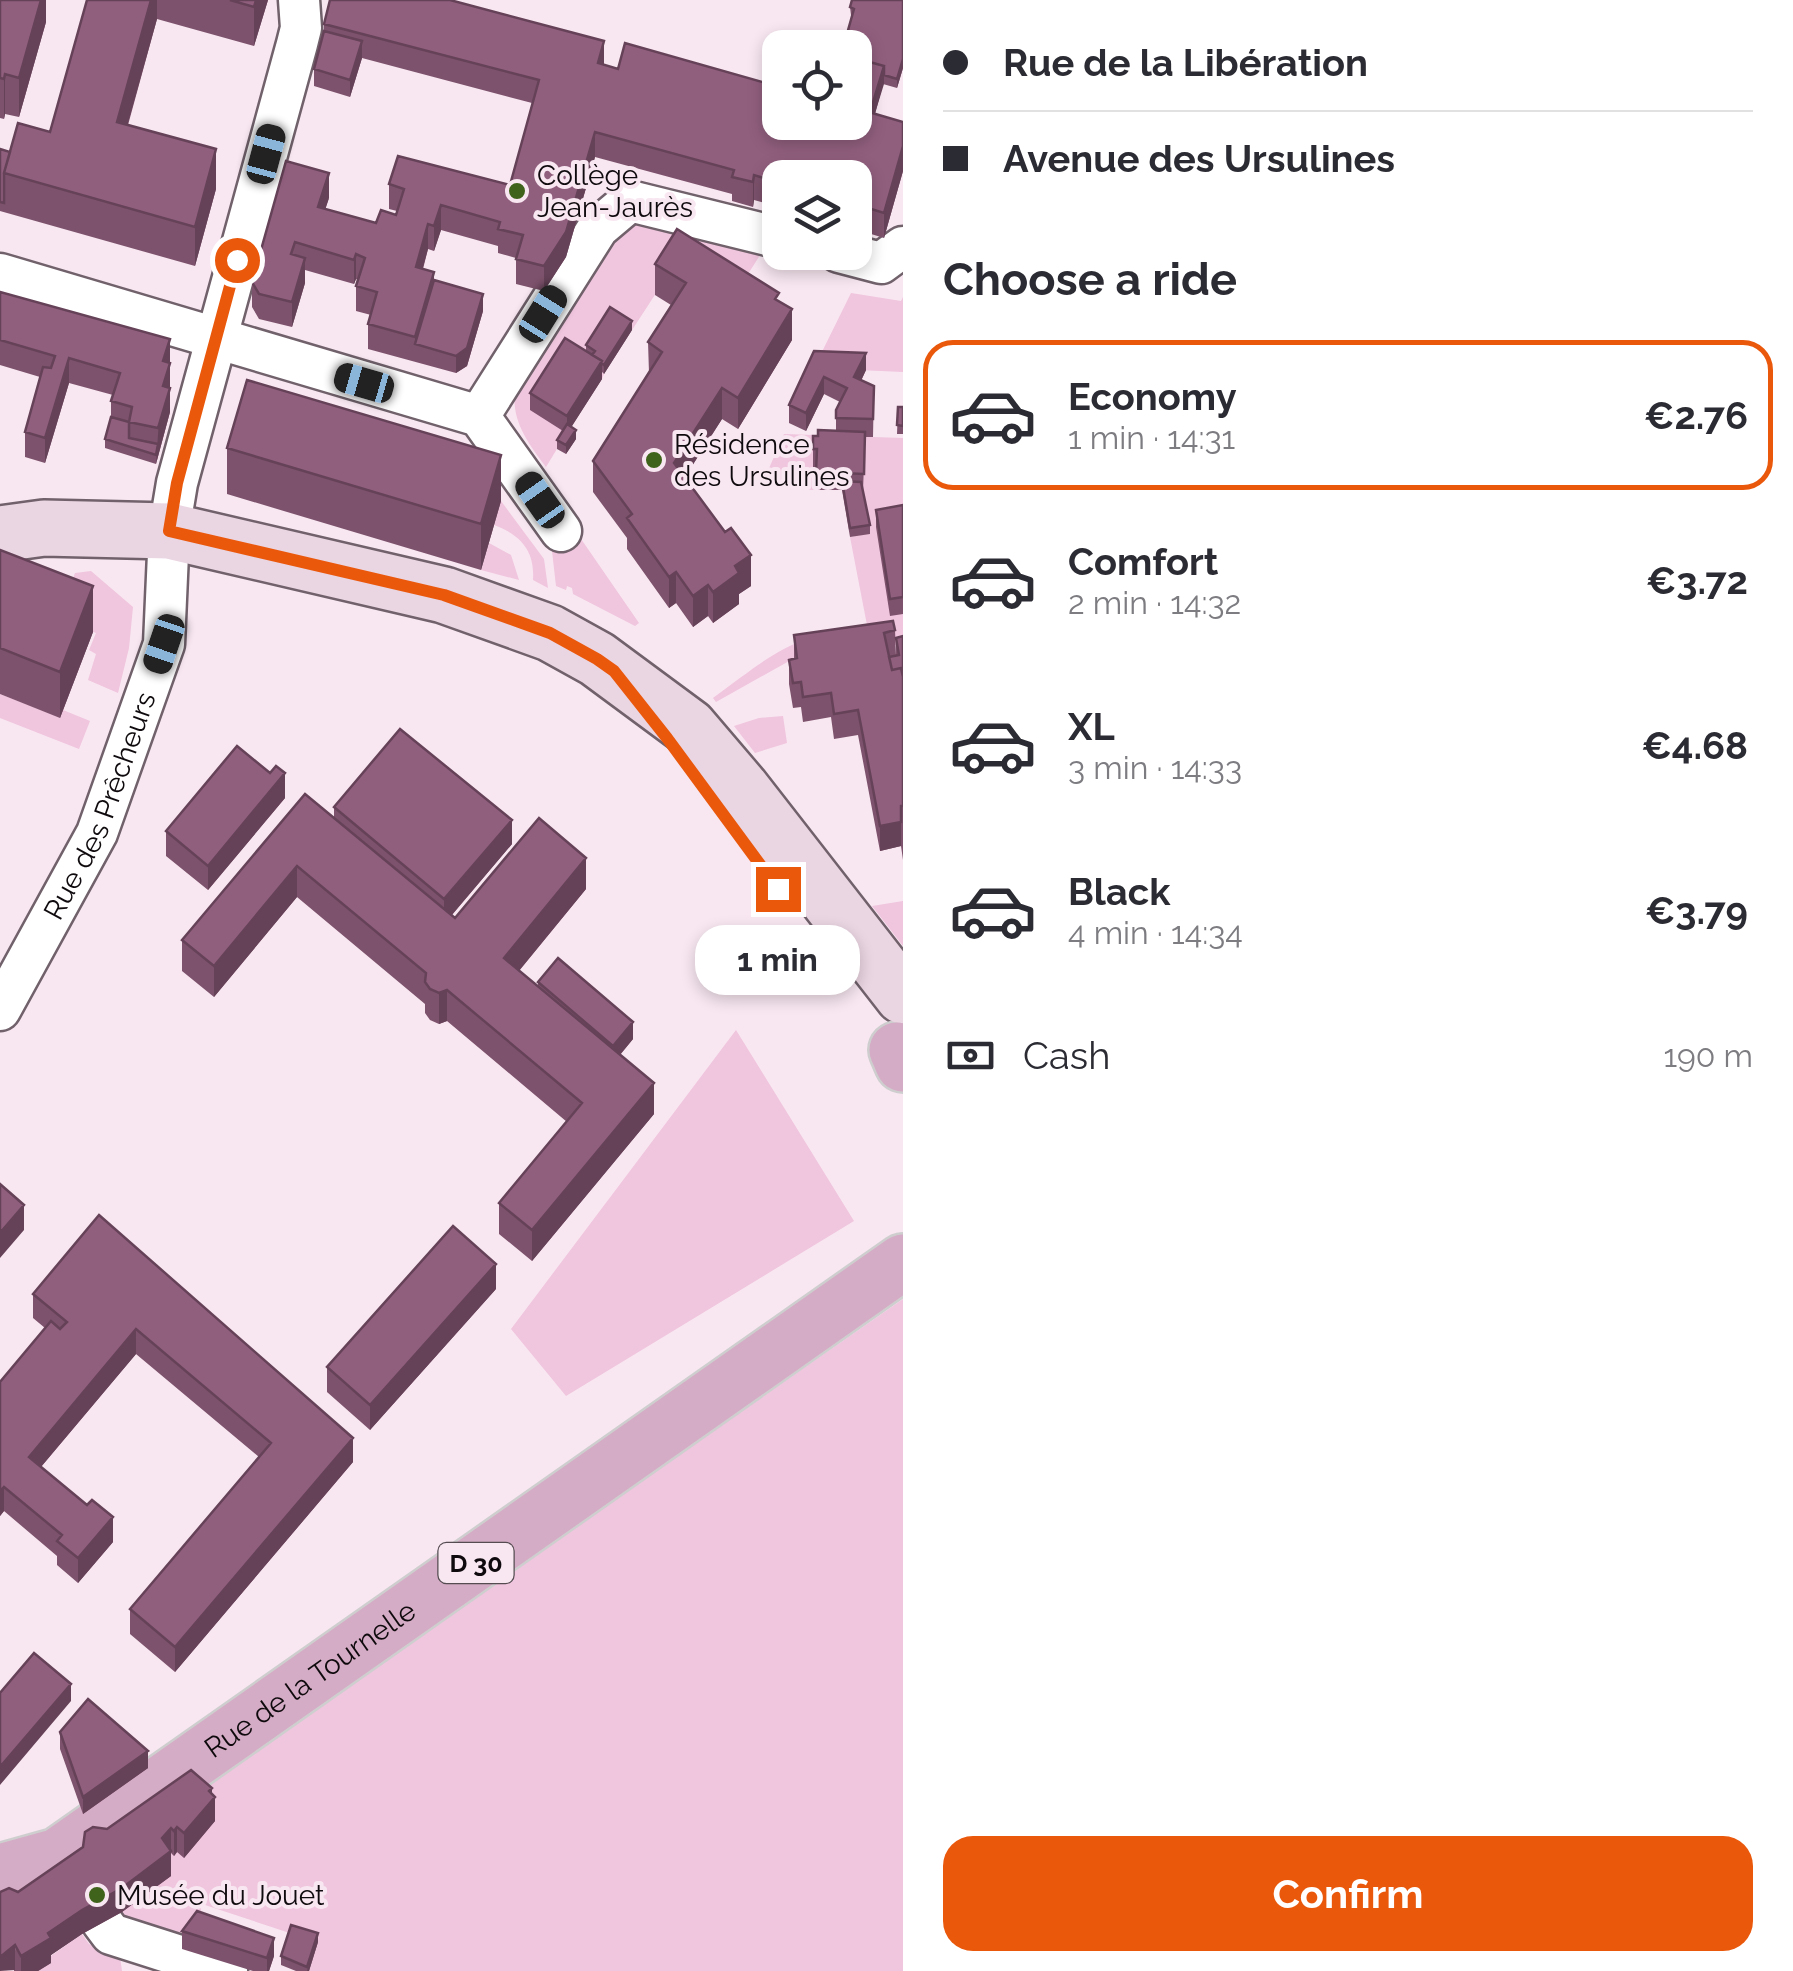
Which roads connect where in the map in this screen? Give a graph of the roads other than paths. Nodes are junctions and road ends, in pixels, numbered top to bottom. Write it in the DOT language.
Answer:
graph roads {
  1 [pos="299,0"];
  2 [pos="762,234"];
  3 [pos="903,246"];
  4 [pos="872,260"];
  5 [pos="0,274"];
  6 [pos="216,337"];
  7 [pos="478,416"];
  8 [pos="169,531"];
  9 [pos="562,531"];
  10 [pos="0,534"];
  11 [pos="614,671"];
  12 [pos="903,996"];
  13 [pos="0,1010"];
  14 [pos="901,1057"];
  15 [pos="903,1262"];
  16 [pos="45,1867"];
  17 [pos="0,1898"];
  18 [pos="107,1928"];
  19 [pos="227,1971"];
  1 -- 6 [label="street, Rue des Prêcheurs"];
  2 -- 7 [label="street"];
  3 -- 4 [label="street"];
  5 -- 6 [label="street"];
  6 -- 7 [label="street"];
  6 -- 8 [label="street, Rue des Prêcheurs"];
  7 -- 9 [label="street"];
  8 -- 10 [label="street"];
  8 -- 11 [label="street"];
  8 -- 13 [label="street, Rue des Prêcheurs"];
  11 -- 12 [label="street"];
  11 -- 14 [label="street"];
  15 -- 16 [label="main road, Rue de la Tournelle / D 30"];
  16 -- 17 [label="main road, D 30"];
  18 -- 19 [label="street"];
}
